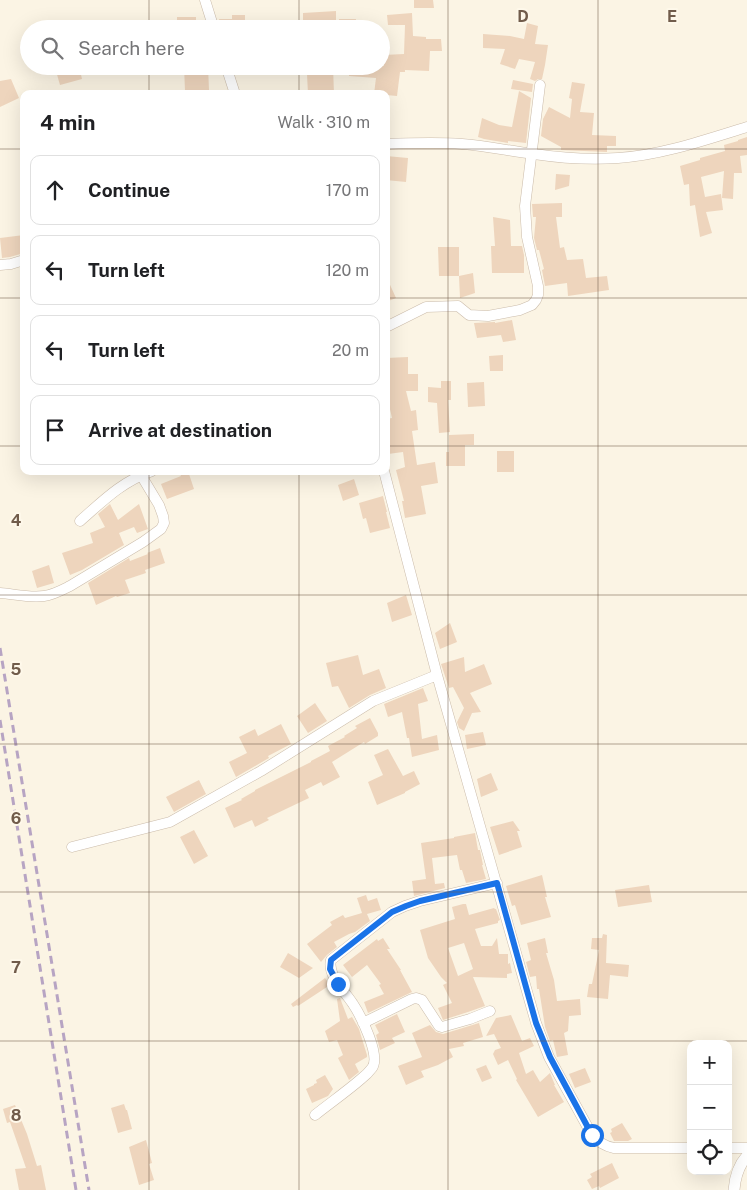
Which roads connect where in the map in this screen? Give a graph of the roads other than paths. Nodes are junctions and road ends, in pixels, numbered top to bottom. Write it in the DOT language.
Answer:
graph roads {
  1 [pos="205,0"];
  2 [pos="211,20"];
  3 [pos="229,75"];
  4 [pos="540,85"];
  5 [pos="235,90"];
  6 [pos="747,128"];
  7 [pos="390,144"];
  8 [pos="531,154"];
  9 [pos="20,261"];
  10 [pos="0,265"];
  11 [pos="390,325"];
  12 [pos="141,475"];
  13 [pos="385,475"];
  14 [pos="80,521"];
  15 [pos="0,593"];
  16 [pos="437,676"];
  17 [pos="72,847"];
  18 [pos="497,883"];
  19 [pos="490,1011"];
  20 [pos="363,1022"];
  21 [pos="315,1115"];
  22 [pos="687,1148"];
  23 [pos="732,1148"];
  24 [pos="747,1148"];
  25 [pos="747,1156"];
  26 [pos="734,1190"];
  1 -- 2 [label="street"];
  3 -- 5 [label="street"];
  4 -- 8 [label="street"];
  6 -- 8 [label="street"];
  7 -- 8 [label="street"];
  8 -- 11 [label="street"];
  9 -- 10 [label="street"];
  12 -- 14 [label="street"];
  12 -- 15 [label="street"];
  13 -- 16 [label="street"];
  16 -- 17 [label="street"];
  16 -- 18 [label="street"];
  18 -- 20 [label="street"];
  18 -- 22 [label="street"];
  19 -- 20 [label="street"];
  20 -- 21 [label="street"];
  23 -- 24 [label="street"];
  25 -- 26 [label="street"];
}
